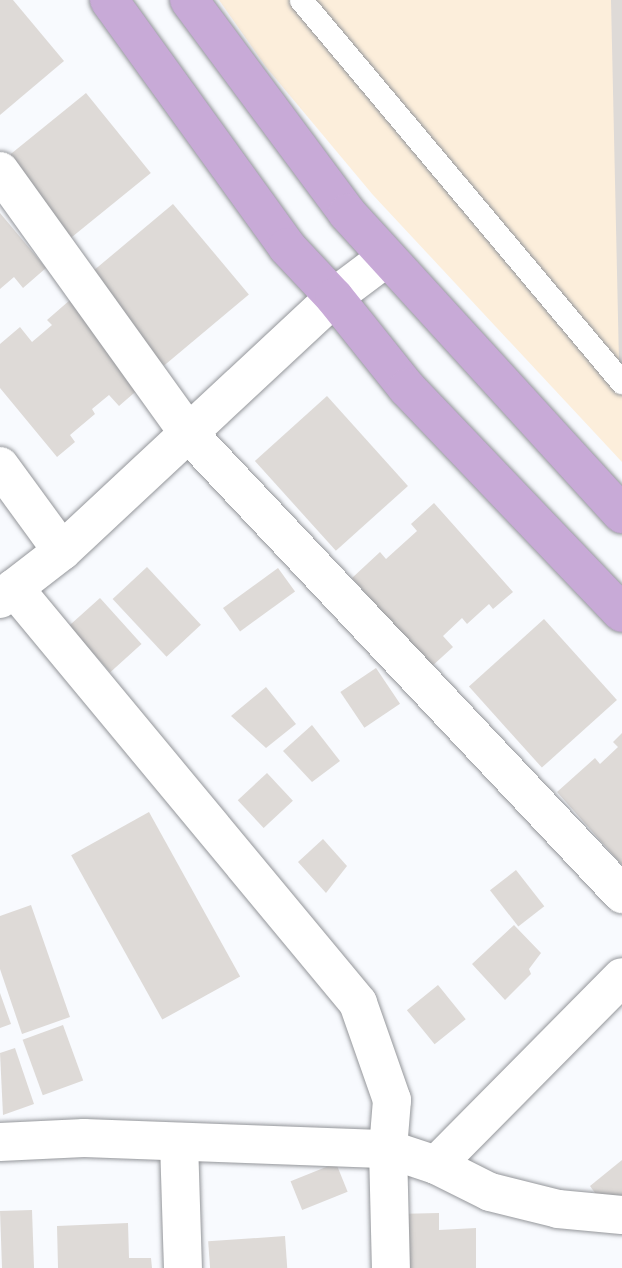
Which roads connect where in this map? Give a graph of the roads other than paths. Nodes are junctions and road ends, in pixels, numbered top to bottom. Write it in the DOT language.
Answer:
graph roads {
  1 [pos="109,0"];
  2 [pos="189,0"];
  3 [pos="301,0"];
  4 [pos="0,171"];
  5 [pos="386,258"];
  6 [pos="334,297"];
  7 [pos="622,382"];
  8 [pos="189,434"];
  9 [pos="0,466"];
  10 [pos="622,514"];
  11 [pos="62,551"];
  12 [pos="7,593"];
  13 [pos="622,613"];
  14 [pos="622,894"];
  15 [pos="622,977"];
  16 [pos="0,1142"];
  17 [pos="179,1142"];
  18 [pos="387,1149"];
  19 [pos="436,1165"];
  20 [pos="622,1215"];
  21 [pos="183,1268"];
  22 [pos="391,1268"];
  1 -- 6 [label="main road"];
  2 -- 5 [label="main road"];
  3 -- 7 [label="lane"];
  4 -- 8 [label="street"];
  5 -- 6 [label="street"];
  5 -- 10 [label="main road"];
  6 -- 8 [label="street"];
  6 -- 13 [label="main road"];
  8 -- 11 [label="street"];
  8 -- 14 [label="street"];
  9 -- 11 [label="street"];
  11 -- 12 [label="street"];
  12 -- 18 [label="street"];
  15 -- 19 [label="street"];
  16 -- 17 [label="street"];
  17 -- 18 [label="street"];
  17 -- 21 [label="street"];
  18 -- 19 [label="street"];
  18 -- 22 [label="street"];
  19 -- 20 [label="street"];
}
